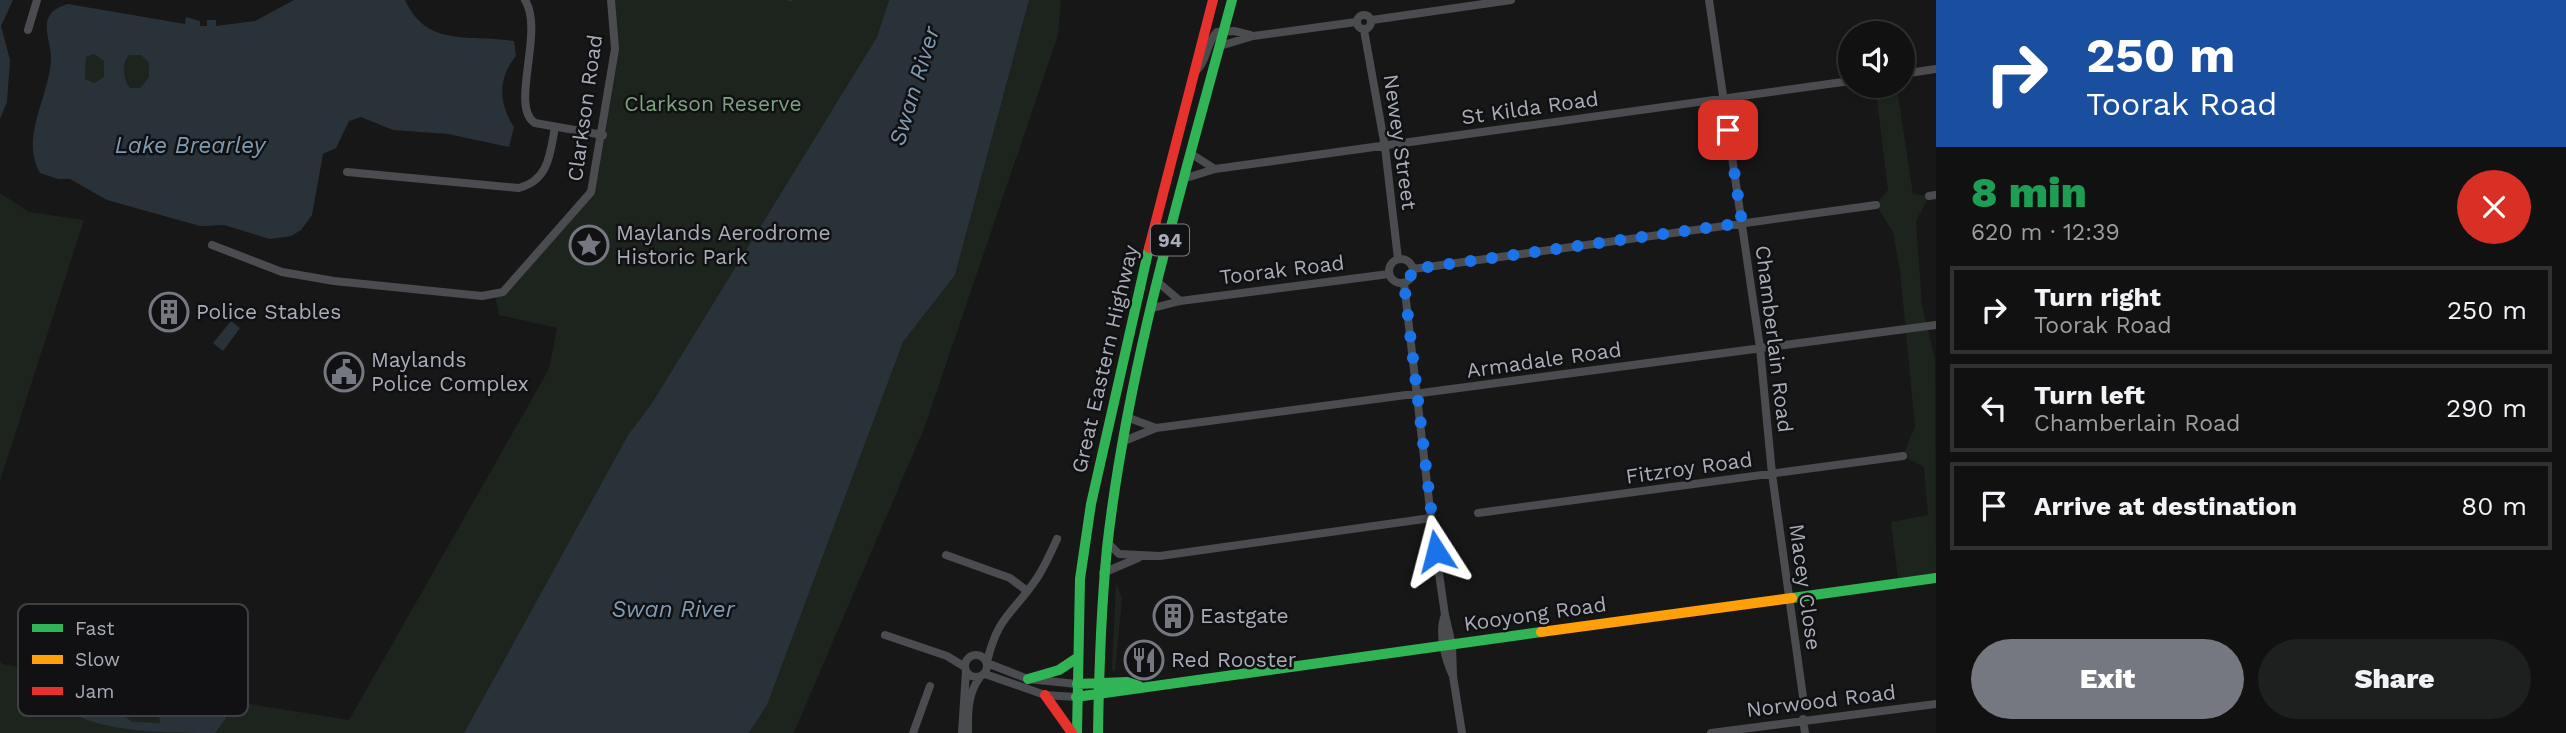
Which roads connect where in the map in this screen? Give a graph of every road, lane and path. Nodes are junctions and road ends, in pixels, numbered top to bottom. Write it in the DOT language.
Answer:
graph roads {
  1 [pos="37,0"];
  2 [pos="611,0"];
  3 [pos="1213,0"];
  4 [pos="1232,0"];
  5 [pos="1511,0"];
  6 [pos="1709,0"];
  7 [pos="529,1"];
  8 [pos="1372,20"];
  9 [pos="1356,22"];
  10 [pos="28,30"];
  11 [pos="1364,30"];
  12 [pos="1224,31"];
  13 [pos="1253,36"];
  14 [pos="1220,47"];
  15 [pos="1936,69"];
  16 [pos="1195,72"];
  17 [pos="1915,72"];
  18 [pos="1838,83"];
  19 [pos="1724,99"];
  20 [pos="555,127"];
  21 [pos="603,135"];
  22 [pos="1385,146"];
  23 [pos="1193,155"];
  24 [pos="1215,169"];
  25 [pos="347,172"];
  26 [pos="1186,178"];
  27 [pos="1876,205"];
  28 [pos="1742,223"];
  29 [pos="212,245"];
  30 [pos="1398,259"];
  31 [pos="1413,269"];
  32 [pos="1389,274"];
  33 [pos="1404,283"];
  34 [pos="1159,284"];
  35 [pos="1180,301"];
  36 [pos="1153,308"];
  37 [pos="1936,325"];
  38 [pos="1760,348"];
  39 [pos="1415,395"];
  40 [pos="1129,418"];
  41 [pos="1156,428"];
  42 [pos="1124,441"];
  43 [pos="1903,456"];
  44 [pos="1772,474"];
  45 [pos="1478,513"];
  46 [pos="1431,518"];
  47 [pos="1057,539"];
  48 [pos="1106,542"];
  49 [pos="946,555"];
  50 [pos="1138,558"];
  51 [pos="1103,573"];
  52 [pos="1936,578"];
  53 [pos="1027,591"];
  54 [pos="1788,599"];
  55 [pos="885,635"];
  56 [pos="993,636"];
  57 [pos="1449,645"];
  58 [pos="947,656"];
  59 [pos="973,656"];
  60 [pos="1077,658"];
  61 [pos="987,662"];
  62 [pos="966,669"];
  63 [pos="983,675"];
  64 [pos="1028,679"];
  65 [pos="1077,684"];
  66 [pos="1098,684"];
  67 [pos="930,686"];
  68 [pos="1139,686"];
  69 [pos="1045,695"];
  70 [pos="1097,696"];
  71 [pos="1076,697"];
  72 [pos="1804,704"];
  73 [pos="1936,704"];
  74 [pos="1803,719"];
  75 [pos="913,733"];
  76 [pos="962,733"];
  77 [pos="968,733"];
  78 [pos="1074,733"];
  79 [pos="1098,733"];
  80 [pos="1462,733"];
  81 [pos="1711,733"];
  82 [pos="1805,733"];
  1 -- 10 [label="street"];
  2 -- 21 [label="street, Clarkson Road"];
  3 -- 16 [label="main road, Great Eastern Highway / 94"];
  4 -- 12 [label="main road, Great Eastern Highway / 94"];
  5 -- 8 [label="street"];
  6 -- 19 [label="street, Chamberlain Road"];
  7 -- 20 [label="street"];
  8 -- 9 [label="street"];
  8 -- 11 [label="street"];
  9 -- 11 [label="street"];
  9 -- 13 [label="street"];
  11 -- 22 [label="street, Newey Street"];
  12 -- 13 [label="street"];
  12 -- 14 [label="main road, Great Eastern Highway / 94"];
  12 -- 16 [label="street"];
  13 -- 14 [label="street"];
  14 -- 23 [label="main road, Great Eastern Highway / 94"];
  15 -- 17 [label="street"];
  16 -- 60 [label="main road, Great Eastern Highway / 94"];
  18 -- 19 [label="street, St Kilda Road"];
  19 -- 22 [label="street, St Kilda Road"];
  19 -- 28 [label="street, Chamberlain Road"];
  20 -- 21 [label="street"];
  20 -- 25 [label="street"];
  21 -- 29 [label="street, Clarkson Road"];
  22 -- 24 [label="street, St Kilda Road"];
  22 -- 30 [label="street, Newey Street"];
  23 -- 24 [label="street"];
  23 -- 26 [label="main road, Great Eastern Highway / 94"];
  24 -- 26 [label="street, St Kilda Road"];
  26 -- 34 [label="main road, Great Eastern Highway / 94"];
  27 -- 28 [label="street"];
  28 -- 31 [label="street"];
  28 -- 38 [label="street, Chamberlain Road"];
  30 -- 31 [label="street"];
  30 -- 32 [label="street"];
  31 -- 33 [label="street"];
  32 -- 33 [label="street"];
  32 -- 35 [label="street, Toorak Road"];
  33 -- 39 [label="street"];
  34 -- 35 [label="street"];
  34 -- 36 [label="main road, Great Eastern Highway / 94"];
  35 -- 36 [label="street, Toorak Road"];
  36 -- 40 [label="main road, Great Eastern Highway / 94"];
  37 -- 38 [label="street, Armadale Road"];
  38 -- 39 [label="street, Armadale Road"];
  38 -- 44 [label="street, Chamberlain Road"];
  39 -- 41 [label="street, Armadale Road"];
  39 -- 46 [label="street"];
  40 -- 41 [label="street, Armadale Road"];
  40 -- 42 [label="main road, Great Eastern Highway / 94"];
  41 -- 42 [label="street, Armadale Road"];
  42 -- 48 [label="main road, Great Eastern Highway / 94"];
  43 -- 44 [label="street, Fitzroy Road"];
  44 -- 45 [label="street, Fitzroy Road"];
  44 -- 54 [label="street, Macey Close"];
  46 -- 50 [label="street"];
  46 -- 57 [label="street"];
  47 -- 53 [label="street"];
  48 -- 50 [label="street"];
  48 -- 51 [label="main road, Great Eastern Highway / 94"];
  49 -- 53 [label="street"];
  50 -- 51 [label="street"];
  51 -- 66 [label="main road, Great Eastern Highway / 94"];
  52 -- 54 [label="main road, Kooyong Road"];
  53 -- 56 [label="street"];
  54 -- 57 [label="main road, Kooyong Road"];
  54 -- 72 [label="street, Macey Close"];
  55 -- 58 [label="street"];
  56 -- 59 [label="street"];
  56 -- 61 [label="street"];
  57 -- 68 [label="main road, Kooyong Road"];
  57 -- 80 [label="street"];
  58 -- 59 [label="street"];
  58 -- 62 [label="street"];
  59 -- 61 [label="street"];
  59 -- 62 [label="street"];
  60 -- 64 [label="main road"];
  60 -- 65 [label="main road, Great Eastern Highway / 94"];
  61 -- 63 [label="street"];
  61 -- 64 [label="street"];
  62 -- 63 [label="street"];
  62 -- 76 [label="street"];
  63 -- 69 [label="street"];
  63 -- 77 [label="street"];
  64 -- 65 [label="street"];
  65 -- 66 [label="main road, Kooyong Road"];
  65 -- 71 [label="main road, Great Eastern Highway / 94"];
  66 -- 68 [label="main road, Kooyong Road"];
  66 -- 70 [label="main road, Great Eastern Highway / 94"];
  67 -- 75 [label="street"];
  68 -- 70 [label="main road, Kooyong Road"];
  69 -- 71 [label="street"];
  69 -- 78 [label="main road"];
  70 -- 71 [label="main road, Kooyong Road"];
  70 -- 79 [label="main road, Great Eastern Highway / 94"];
  71 -- 78 [label="main road, Great Eastern Highway / 94"];
  73 -- 74 [label="street, Norwood Road"];
  74 -- 81 [label="street, Norwood Road"];
  74 -- 82 [label="street"];
}
